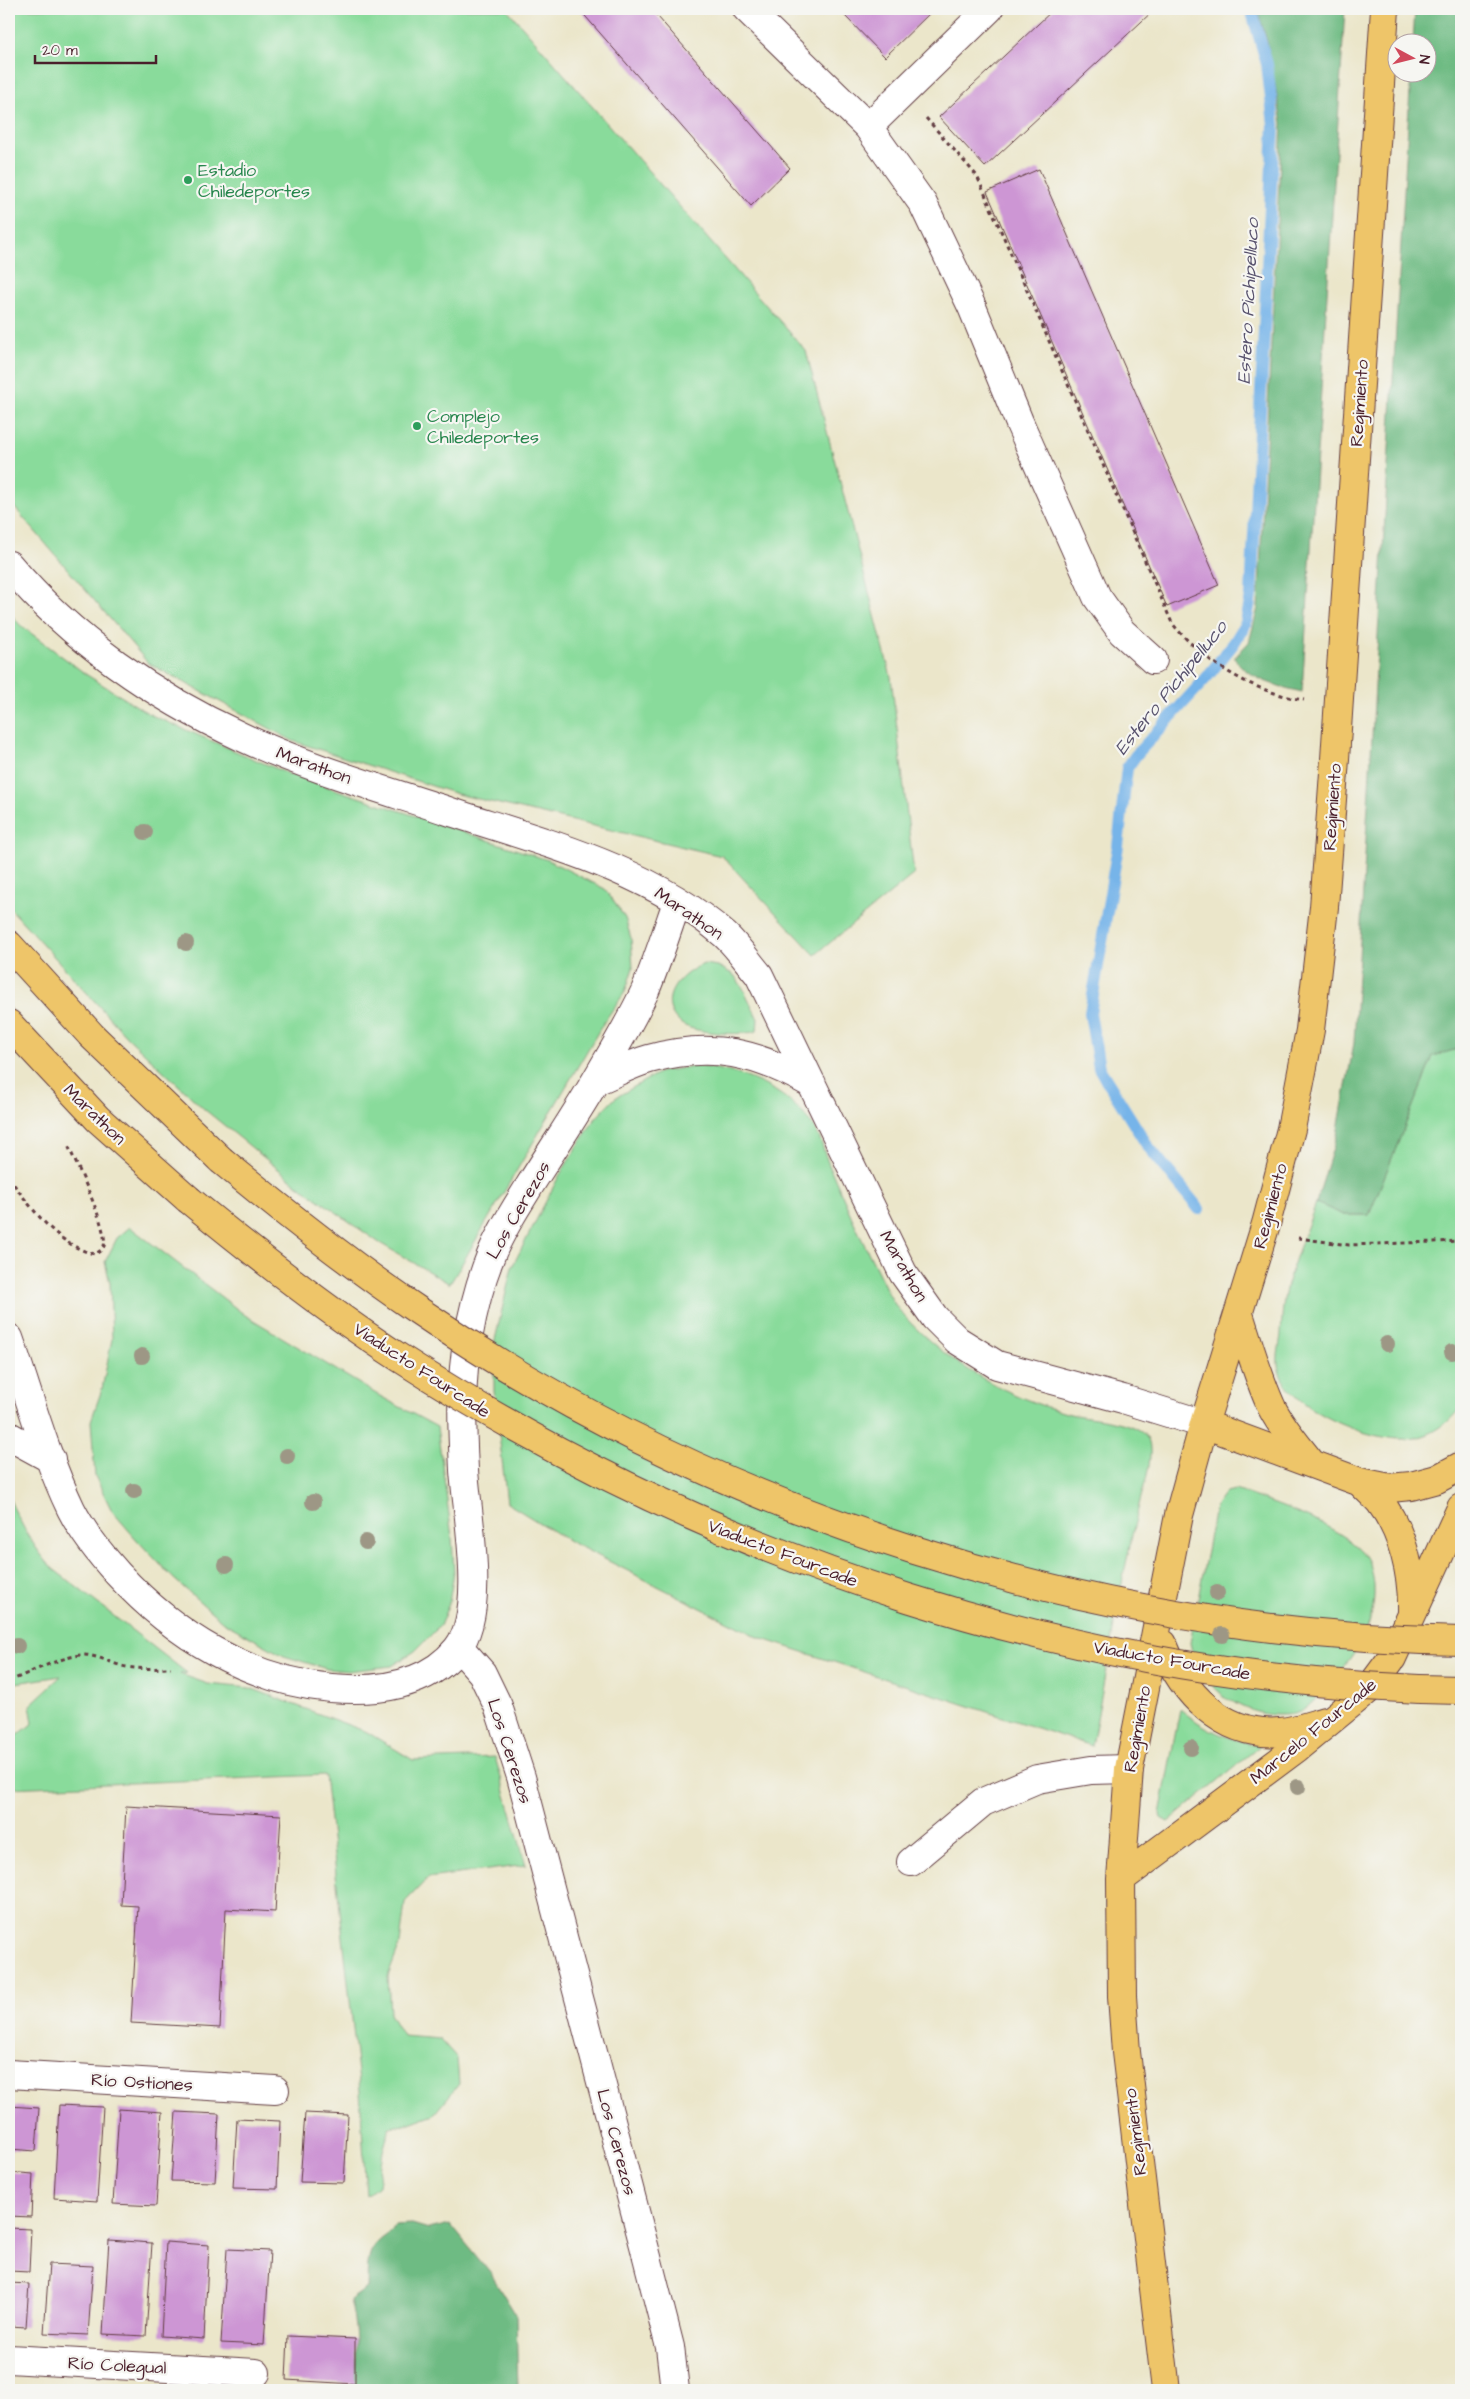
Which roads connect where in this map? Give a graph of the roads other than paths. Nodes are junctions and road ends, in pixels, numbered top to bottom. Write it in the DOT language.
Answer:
graph roads {
  1 [pos="747,9"];
  2 [pos="989,9"];
  3 [pos="1385,9"];
  4 [pos="868,127"];
  5 [pos="9,565"];
  6 [pos="1153,660"];
  7 [pos="677,902"];
  8 [pos="9,945"];
  9 [pos="9,1024"];
  10 [pos="596,1081"];
  11 [pos="812,1084"];
  12 [pos="188,1199"];
  13 [pos="1239,1314"];
  14 [pos="9,1338"];
  15 [pos="1204,1424"];
  16 [pos="9,1436"];
  17 [pos="51,1459"];
  18 [pos="1313,1465"];
  19 [pos="1461,1466"];
  20 [pos="1360,1482"];
  21 [pos="1461,1508"];
  22 [pos="1411,1619"];
  23 [pos="1156,1626"];
  24 [pos="1461,1642"];
  25 [pos="459,1647"];
  26 [pos="1461,1690"];
  27 [pos="1334,1719"];
  28 [pos="1129,1769"];
  29 [pos="911,1862"];
  30 [pos="1121,1879"];
  31 [pos="9,2074"];
  32 [pos="275,2090"];
  33 [pos="9,2359"];
  34 [pos="256,2373"];
  35 [pos="675,2390"];
  36 [pos="1166,2390"];
  1 -- 4 [label="street"];
  2 -- 4 [label="street"];
  3 -- 13 [label="main road, Regimiento"];
  4 -- 6 [label="street"];
  5 -- 7 [label="street, Marathon"];
  7 -- 10 [label="street, Los Cerezos"];
  7 -- 11 [label="street, Marathon"];
  8 -- 24 [label="main road, bridge"];
  9 -- 12 [label="main road, Marathon"];
  10 -- 11 [label="street"];
  10 -- 25 [label="street, Los Cerezos"];
  11 -- 15 [label="street, Marathon"];
  12 -- 26 [label="main road, Viaducto Fourcade, bridge"];
  13 -- 15 [label="main road, Regimiento"];
  13 -- 18 [label="main road"];
  14 -- 17 [label="street"];
  15 -- 18 [label="main road"];
  15 -- 23 [label="main road, Regimiento"];
  16 -- 17 [label="street"];
  17 -- 25 [label="street"];
  18 -- 20 [label="main road"];
  19 -- 20 [label="main road"];
  20 -- 22 [label="main road"];
  21 -- 22 [label="main road, Marcelo Fourcade"];
  22 -- 27 [label="main road, Marcelo Fourcade"];
  23 -- 27 [label="main road"];
  23 -- 28 [label="main road, Regimiento"];
  25 -- 35 [label="street, Los Cerezos"];
  27 -- 30 [label="main road, Marcelo Fourcade"];
  28 -- 29 [label="street"];
  28 -- 30 [label="main road, Regimiento"];
  30 -- 36 [label="main road, Regimiento"];
  31 -- 32 [label="street, Río Ostiones"];
  33 -- 34 [label="street, Río Colegual"];
}
